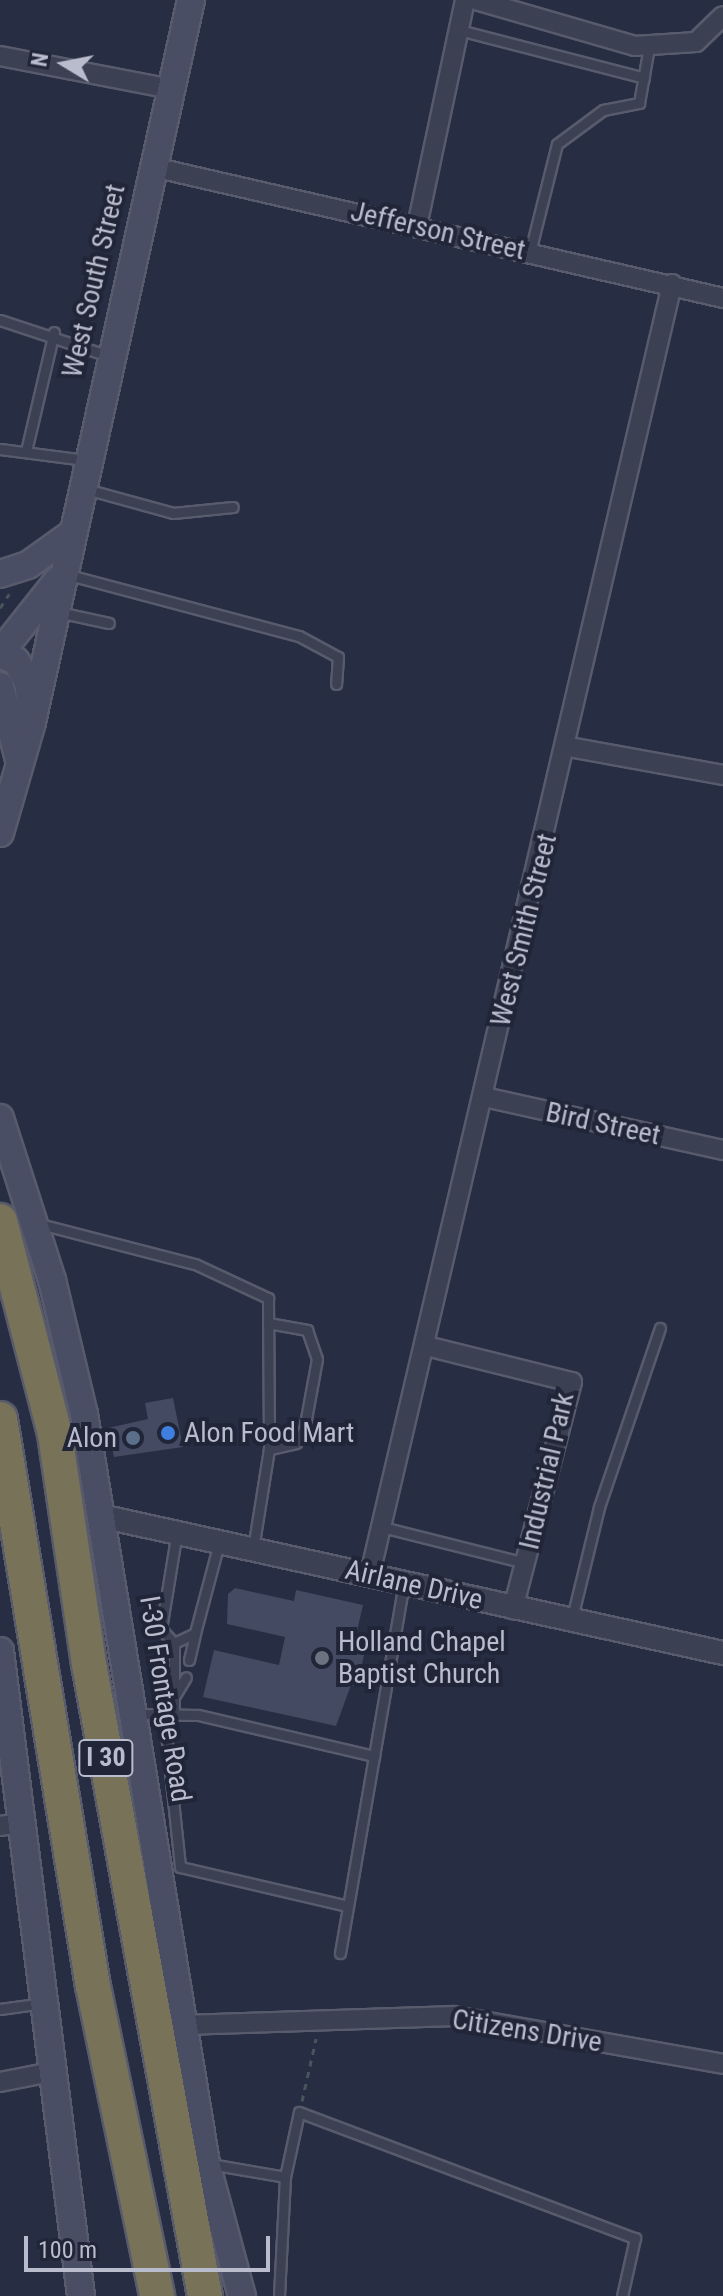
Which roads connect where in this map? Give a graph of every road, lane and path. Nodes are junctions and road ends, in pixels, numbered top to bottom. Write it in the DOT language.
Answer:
graph roads {
  1 [pos="191,0"];
  2 [pos="465,0"];
  3 [pos="476,0"];
  4 [pos="723,16"];
  5 [pos="459,30"];
  6 [pos="649,47"];
  7 [pos="0,56"];
  8 [pos="644,78"];
  9 [pos="171,89"];
  10 [pos="153,167"];
  11 [pos="417,226"];
  12 [pos="530,252"];
  13 [pos="672,284"];
  14 [pos="723,298"];
  15 [pos="0,320"];
  16 [pos="54,332"];
  17 [pos="109,356"];
  18 [pos="27,447"];
  19 [pos="0,449"];
  20 [pos="85,460"];
  21 [pos="78,487"];
  22 [pos="233,507"];
  23 [pos="70,535"];
  24 [pos="0,574"];
  25 [pos="61,575"];
  26 [pos="55,611"];
  27 [pos="109,623"];
  28 [pos="0,653"];
  29 [pos="336,684"];
  30 [pos="0,686"];
  31 [pos="32,722"];
  32 [pos="569,747"];
  33 [pos="10,771"];
  34 [pos="723,775"];
  35 [pos="1,824"];
  36 [pos="484,1097"];
  37 [pos="0,1118"];
  38 [pos="723,1150"];
  39 [pos="0,1221"];
  40 [pos="34,1222"];
  41 [pos="268,1323"];
  42 [pos="660,1328"];
  43 [pos="426,1346"];
  44 [pos="0,1419"];
  45 [pos="269,1449"];
  46 [pos="105,1517"];
  47 [pos="382,1527"];
  48 [pos="176,1537"];
  49 [pos="219,1542"];
  50 [pos="253,1549"];
  51 [pos="525,1563"];
  52 [pos="370,1574"];
  53 [pos="404,1582"];
  54 [pos="513,1609"];
  55 [pos="572,1621"];
  56 [pos="195,1633"];
  57 [pos="174,1643"];
  58 [pos="0,1651"];
  59 [pos="723,1653"];
  60 [pos="189,1660"];
  61 [pos="186,1677"];
  62 [pos="174,1697"];
  63 [pos="133,1714"];
  64 [pos="169,1714"];
  65 [pos="374,1756"];
  66 [pos="11,1824"];
  67 [pos="348,1906"];
  68 [pos="340,1953"];
  69 [pos="47,2003"];
  70 [pos="0,2009"];
  71 [pos="185,2025"];
  72 [pos="316,2039"];
  73 [pos="723,2064"];
  74 [pos="56,2071"];
  75 [pos="0,2082"];
  76 [pos="299,2112"];
  77 [pos="206,2163"];
  78 [pos="285,2177"];
  79 [pos="81,2296"];
  80 [pos="157,2296"];
  81 [pos="205,2296"];
  82 [pos="242,2296"];
  83 [pos="279,2296"];
  84 [pos="622,2296"];
  1 -- 9 [label="main road, West South Street"];
  2 -- 5 [label="street"];
  3 -- 6 [label="street"];
  4 -- 6 [label="street"];
  5 -- 8 [label="lane"];
  5 -- 11 [label="street"];
  6 -- 8 [label="lane"];
  7 -- 9 [label="street"];
  8 -- 12 [label="lane"];
  9 -- 10 [label="main road, West South Street"];
  10 -- 11 [label="street, Jefferson Street"];
  10 -- 17 [label="main road, West South Street"];
  11 -- 12 [label="street, Jefferson Street"];
  12 -- 13 [label="street, Jefferson Street"];
  13 -- 14 [label="street, Jefferson Street"];
  13 -- 32 [label="street, West Smith Street"];
  15 -- 16 [label="lane"];
  16 -- 17 [label="lane"];
  16 -- 18 [label="lane"];
  17 -- 20 [label="main road, West South Street"];
  18 -- 19 [label="lane"];
  18 -- 20 [label="lane"];
  20 -- 21 [label="main road, West South Street"];
  21 -- 22 [label="lane"];
  21 -- 23 [label="main road, West South Street"];
  23 -- 24 [label="main road"];
  23 -- 25 [label="main road, West South Street"];
  25 -- 26 [label="main road, West South Street"];
  25 -- 28 [label="main road, West South Street"];
  25 -- 29 [label="lane"];
  26 -- 27 [label="lane"];
  26 -- 31 [label="main road, West South Street"];
  28 -- 31 [label="main road"];
  30 -- 33 [label="main road, West South Street"];
  31 -- 33 [label="main road, West South Street"];
  32 -- 34 [label="street"];
  32 -- 36 [label="street, West Smith Street"];
  33 -- 35 [label="main road, West South Street"];
  36 -- 38 [label="street, Bird Street"];
  36 -- 43 [label="street, West Smith Street"];
  37 -- 40 [label="main road, I-30 Frontage Road"];
  39 -- 81 [label="highway, I 30"];
  40 -- 41 [label="lane"];
  40 -- 46 [label="main road, I-30 Frontage Road"];
  41 -- 45 [label="lane"];
  41 -- 45 [label="lane"];
  42 -- 55 [label="lane"];
  43 -- 47 [label="street, West Smith Street"];
  43 -- 51 [label="street, Industrial Park"];
  44 -- 80 [label="highway, I 30"];
  45 -- 50 [label="lane"];
  46 -- 48 [label="street, Airlane Drive"];
  46 -- 63 [label="main road, I-30 Frontage Road"];
  47 -- 51 [label="lane"];
  47 -- 52 [label="street, West Smith Street"];
  48 -- 49 [label="street, Airlane Drive"];
  48 -- 57 [label="lane"];
  49 -- 50 [label="street, Airlane Drive"];
  49 -- 56 [label="lane"];
  50 -- 52 [label="street, Airlane Drive"];
  51 -- 54 [label="street, Industrial Park"];
  52 -- 53 [label="street, Airlane Drive"];
  53 -- 54 [label="street, Airlane Drive"];
  53 -- 65 [label="lane"];
  54 -- 55 [label="street, Airlane Drive"];
  55 -- 59 [label="street, Airlane Drive"];
  56 -- 57 [label="lane"];
  56 -- 60 [label="lane"];
  57 -- 62 [label="lane"];
  58 -- 66 [label="main road"];
  61 -- 62 [label="lane"];
  62 -- 64 [label="lane"];
  63 -- 64 [label="lane"];
  63 -- 71 [label="main road, I-30 Frontage Road"];
  64 -- 65 [label="lane"];
  64 -- 67 [label="lane"];
  65 -- 67 [label="lane"];
  66 -- 69 [label="main road"];
  67 -- 68 [label="lane"];
  69 -- 70 [label="lane"];
  69 -- 74 [label="main road"];
  71 -- 73 [label="street, Citizens Drive"];
  71 -- 77 [label="main road, I-30 Frontage Road"];
  72 -- 76 [label="path"];
  74 -- 75 [label="street"];
  74 -- 79 [label="main road"];
  76 -- 78 [label="lane"];
  76 -- 84 [label="lane"];
  77 -- 78 [label="lane"];
  77 -- 82 [label="main road, I-30 Frontage Road"];
  78 -- 83 [label="lane"];
}
